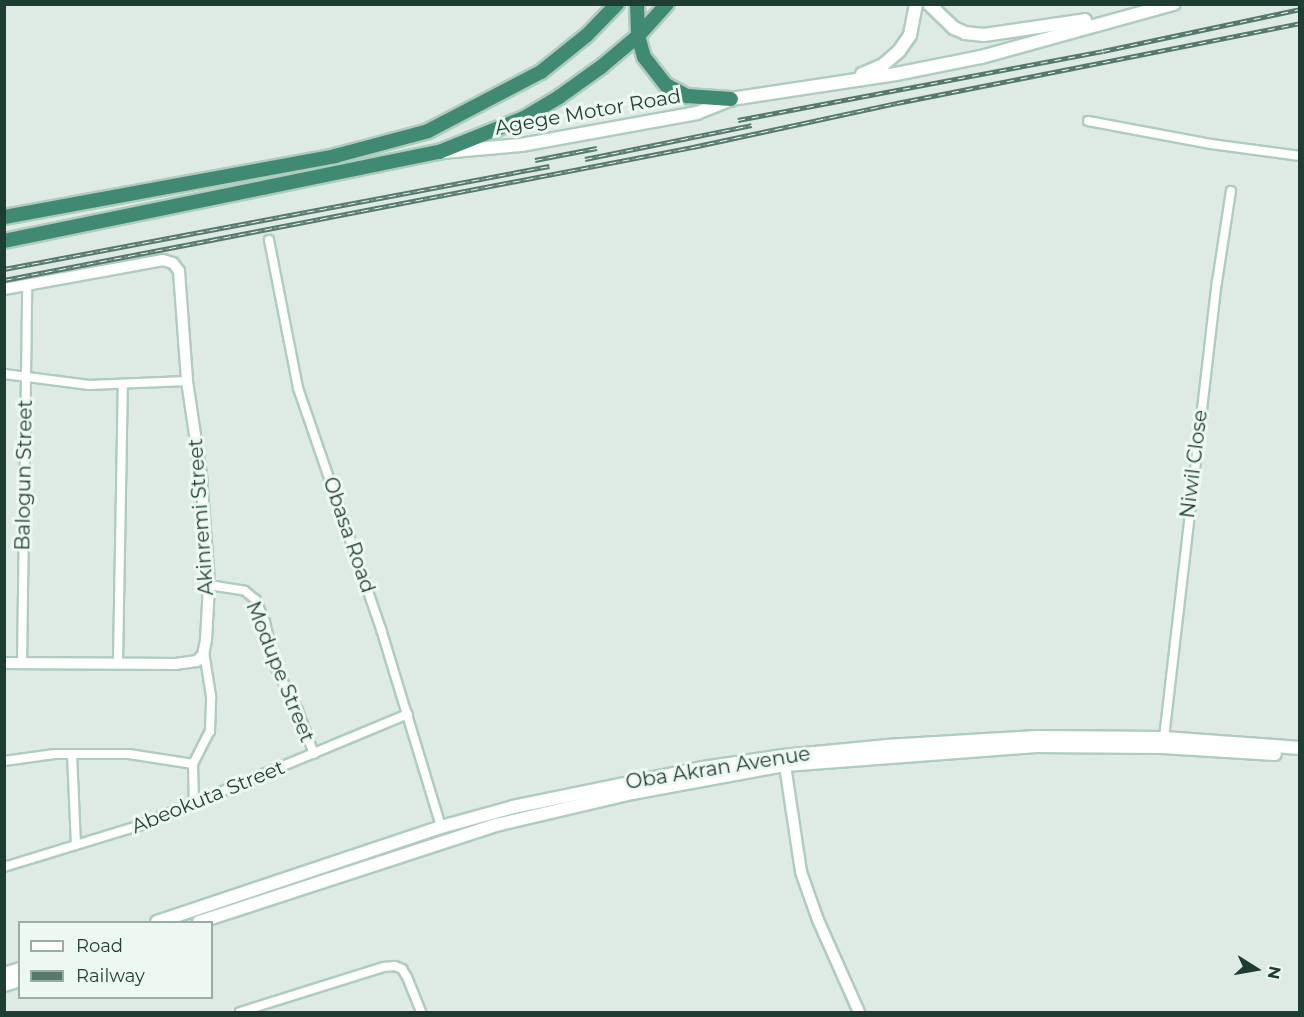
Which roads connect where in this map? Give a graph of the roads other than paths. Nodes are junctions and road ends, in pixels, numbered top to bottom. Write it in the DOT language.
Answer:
graph roads {
  1 [pos="617,4"];
  2 [pos="637,4"];
  3 [pos="667,4"];
  4 [pos="916,4"];
  5 [pos="929,4"];
  6 [pos="1174,4"];
  7 [pos="1131,15"];
  8 [pos="638,36"];
  9 [pos="847,80"];
  10 [pos="732,99"];
  11 [pos="1088,121"];
  12 [pos="439,152"];
  13 [pos="1299,156"];
  14 [pos="1231,190"];
  15 [pos="4,217"];
  16 [pos="269,240"];
  17 [pos="4,242"];
  18 [pos="27,286"];
  19 [pos="4,289"];
  20 [pos="4,374"];
  21 [pos="24,378"];
  22 [pos="187,381"];
  23 [pos="123,384"];
  24 [pos="209,585"];
  25 [pos="204,652"];
  26 [pos="118,662"];
  27 [pos="4,663"];
  28 [pos="22,663"];
  29 [pos="408,714"];
  30 [pos="1164,738"];
  31 [pos="1299,748"];
  32 [pos="72,754"];
  33 [pos="314,754"];
  34 [pos="1299,756"];
  35 [pos="784,760"];
  36 [pos="4,761"];
  37 [pos="193,764"];
  38 [pos="194,804"];
  39 [pos="441,827"];
  40 [pos="76,845"];
  41 [pos="4,867"];
  42 [pos="160,921"];
  43 [pos="202,921"];
  44 [pos="240,1012"];
  45 [pos="421,1012"];
  46 [pos="859,1012"];
  1 -- 15 [label="highway"];
  2 -- 8 [label="highway"];
  3 -- 8 [label="highway"];
  4 -- 9 [label="main road"];
  5 -- 7 [label="main road"];
  6 -- 7 [label="main road, Agege Motor Road"];
  7 -- 9 [label="main road, Agege Motor Road"];
  8 -- 10 [label="highway"];
  8 -- 12 [label="highway"];
  9 -- 10 [label="main road, Agege Motor Road"];
  10 -- 12 [label="main road, Agege Motor Road"];
  11 -- 13 [label="street"];
  12 -- 17 [label="highway, Agege Motor Road"];
  14 -- 30 [label="street, Niwil Close"];
  16 -- 29 [label="street, Obasa Road"];
  18 -- 19 [label="street"];
  18 -- 21 [label="street, Balogun Street"];
  18 -- 22 [label="street, Akinremi Street"];
  20 -- 21 [label="street"];
  21 -- 23 [label="street"];
  21 -- 28 [label="street, Balogun Street"];
  22 -- 23 [label="street"];
  22 -- 24 [label="street, Akinremi Street"];
  23 -- 26 [label="street"];
  24 -- 25 [label="street, Akinremi Street"];
  24 -- 33 [label="street, Modupe Street"];
  25 -- 26 [label="street"];
  25 -- 37 [label="street"];
  26 -- 28 [label="street"];
  27 -- 28 [label="street"];
  29 -- 33 [label="street, Abeokuta Street"];
  29 -- 39 [label="street, Obasa Road"];
  30 -- 31 [label="main road, Oba Akran Avenue"];
  30 -- 35 [label="main road, Oba Akran Avenue"];
  32 -- 36 [label="street"];
  32 -- 37 [label="street"];
  32 -- 40 [label="street"];
  33 -- 38 [label="street, Abeokuta Street"];
  34 -- 35 [label="main road, Oba Akran Avenue"];
  35 -- 39 [label="main road, Oba Akran Avenue"];
  35 -- 43 [label="main road, Oba Akran Avenue"];
  35 -- 46 [label="street"];
  37 -- 38 [label="street"];
  38 -- 40 [label="street, Abeokuta Street"];
  39 -- 42 [label="main road, Oba Akran Avenue"];
  40 -- 41 [label="street, Abeokuta Street"];
  44 -- 45 [label="street"];
}
